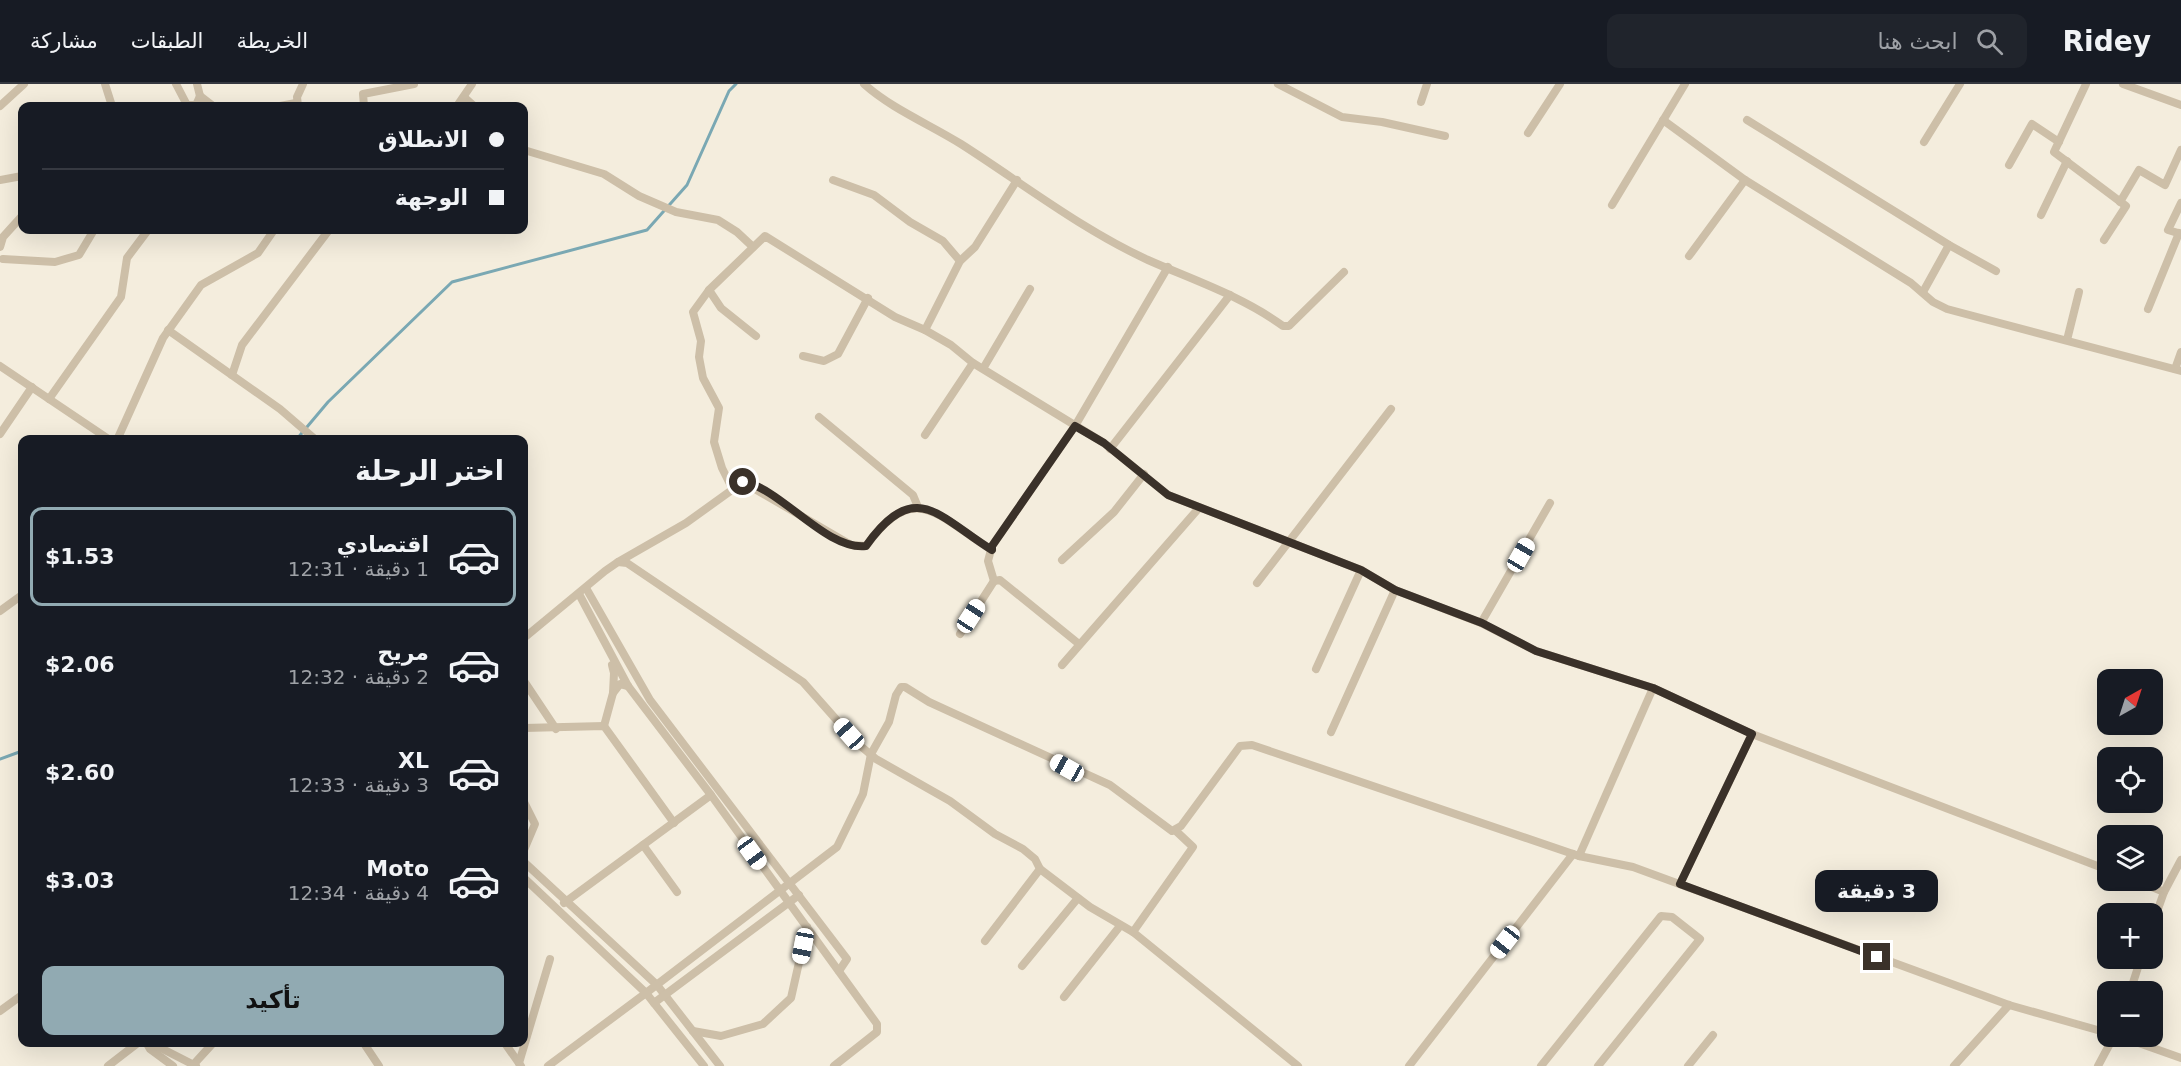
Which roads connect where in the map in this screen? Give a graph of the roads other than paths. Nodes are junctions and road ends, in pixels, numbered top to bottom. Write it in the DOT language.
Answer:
graph roads {
  1 [pos="24,84"];
  2 [pos="105,84"];
  3 [pos="176,84"];
  4 [pos="197,84"];
  5 [pos="303,84"];
  6 [pos="414,84"];
  7 [pos="472,84"];
  8 [pos="864,84"];
  9 [pos="1278,84"];
  10 [pos="1428,84"];
  11 [pos="1560,84"];
  12 [pos="1685,84"];
  13 [pos="1960,84"];
  14 [pos="2086,84"];
  15 [pos="2123,84"];
  16 [pos="2152,88"];
  17 [pos="200,96"];
  18 [pos="465,98"];
  19 [pos="109,102"];
  20 [pos="186,102"];
  21 [pos="197,102"];
  22 [pos="208,102"];
  23 [pos="298,102"];
  24 [pos="364,102"];
  25 [pos="461,102"];
  26 [pos="470,102"];
  27 [pos="1421,102"];
  28 [pos="2181,105"];
  29 [pos="0,106"];
  30 [pos="1663,120"];
  31 [pos="1747,120"];
  32 [pos="1528,133"];
  33 [pos="1445,136"];
  34 [pos="1924,142"];
  35 [pos="2059,142"];
  36 [pos="2181,150"];
  37 [pos="528,151"];
  38 [pos="2067,161"];
  39 [pos="2009,165"];
  40 [pos="18,177"];
  41 [pos="0,180"];
  42 [pos="833,180"];
  43 [pos="1017,180"];
  44 [pos="1745,180"];
  45 [pos="2120,201"];
  46 [pos="2181,203"];
  47 [pos="1612,206"];
  48 [pos="2041,215"];
  49 [pos="18,220"];
  50 [pos="92,234"];
  51 [pos="145,234"];
  52 [pos="271,234"];
  53 [pos="326,234"];
  54 [pos="2180,234"];
  55 [pos="2104,240"];
  56 [pos="1949,245"];
  57 [pos="0,248"];
  58 [pos="753,248"];
  59 [pos="1689,256"];
  60 [pos="1,260"];
  61 [pos="960,261"];
  62 [pos="1168,267"];
  63 [pos="1996,271"];
  64 [pos="1344,272"];
  65 [pos="1030,289"];
  66 [pos="709,290"];
  67 [pos="2079,291"];
  68 [pos="1923,292"];
  69 [pos="1230,295"];
  70 [pos="868,298"];
  71 [pos="2148,309"];
  72 [pos="168,330"];
  73 [pos="925,330"];
  74 [pos="756,336"];
  75 [pos="2067,340"];
  76 [pos="2181,352"];
  77 [pos="803,356"];
  78 [pos="973,363"];
  79 [pos="0,366"];
  80 [pos="984,367"];
  81 [pos="2178,370"];
  82 [pos="232,375"];
  83 [pos="32,387"];
  84 [pos="49,399"];
  85 [pos="1391,409"];
  86 [pos="819,417"];
  87 [pos="1075,426"];
  88 [pos="0,434"];
  89 [pos="103,435"];
  90 [pos="119,435"];
  91 [pos="310,435"];
  92 [pos="925,435"];
  93 [pos="1110,449"];
  94 [pos="1144,474"];
  95 [pos="732,488"];
  96 [pos="1550,503"];
  97 [pos="918,507"];
  98 [pos="1198,509"];
  99 [pos="1288,542"];
  100 [pos="992,550"];
  101 [pos="1062,560"];
  102 [pos="618,562"];
  103 [pos="1361,570"];
  104 [pos="994,581"];
  105 [pos="1257,583"];
  106 [pos="1395,590"];
  107 [pos="583,591"];
  108 [pos="18,598"];
  109 [pos="0,611"];
  110 [pos="1482,623"];
  111 [pos="960,634"];
  112 [pos="528,635"];
  113 [pos="605,644"];
  114 [pos="1079,644"];
  115 [pos="1062,664"];
  116 [pos="1316,669"];
  117 [pos="628,686"];
  118 [pos="528,687"];
  119 [pos="1653,688"];
  120 [pos="613,693"];
  121 [pos="604,726"];
  122 [pos="528,728"];
  123 [pos="556,729"];
  124 [pos="1331,732"];
  125 [pos="1752,734"];
  126 [pos="871,754"];
  127 [pos="711,795"];
  128 [pos="528,810"];
  129 [pos="674,823"];
  130 [pos="1176,831"];
  131 [pos="528,841"];
  132 [pos="643,845"];
  133 [pos="1576,855"];
  134 [pos="2181,860"];
  135 [pos="528,866"];
  136 [pos="2097,866"];
  137 [pos="1040,869"];
  138 [pos="528,882"];
  139 [pos="790,883"];
  140 [pos="1680,884"];
  141 [pos="780,891"];
  142 [pos="676,892"];
  143 [pos="2164,892"];
  144 [pos="799,895"];
  145 [pos="1078,898"];
  146 [pos="567,901"];
  147 [pos="789,903"];
  148 [pos="2160,903"];
  149 [pos="557,907"];
  150 [pos="1120,926"];
  151 [pos="807,927"];
  152 [pos="1133,932"];
  153 [pos="985,941"];
  154 [pos="550,958"];
  155 [pos="1022,966"];
  156 [pos="839,970"];
  157 [pos="657,985"];
  158 [pos="646,993"];
  159 [pos="665,995"];
  160 [pos="1064,996"];
  161 [pos="18,998"];
  162 [pos="654,1003"];
  163 [pos="2009,1005"];
  164 [pos="0,1011"];
  165 [pos="528,1028"];
  166 [pos="2097,1030"];
  167 [pos="693,1031"];
  168 [pos="1713,1035"];
  169 [pos="133,1047"];
  170 [pos="149,1047"];
  171 [pos="159,1047"];
  172 [pos="210,1047"];
  173 [pos="366,1047"];
  174 [pos="507,1047"];
  175 [pos="522,1047"];
  176 [pos="2108,1047"];
  177 [pos="2150,1047"];
  178 [pos="182,1057"];
  179 [pos="2181,1058"];
  180 [pos="517,1063"];
  181 [pos="195,1065"];
  182 [pos="108,1066"];
  183 [pos="174,1066"];
  184 [pos="379,1066"];
  185 [pos="548,1066"];
  186 [pos="704,1066"];
  187 [pos="720,1066"];
  188 [pos="834,1066"];
  189 [pos="1298,1066"];
  190 [pos="1409,1066"];
  191 [pos="1541,1066"];
  192 [pos="1598,1066"];
  193 [pos="1688,1066"];
  194 [pos="1954,1066"];
  195 [pos="2098,1066"];
  1 -- 29 [label="street"];
  2 -- 19 [label="street"];
  3 -- 20 [label="street"];
  4 -- 17 [label="street"];
  5 -- 23 [label="street"];
  6 -- 24 [label="street"];
  7 -- 18 [label="street"];
  8 -- 43 [label="street"];
  9 -- 33 [label="street"];
  10 -- 27 [label="street"];
  11 -- 32 [label="street"];
  12 -- 30 [label="street"];
  13 -- 34 [label="street"];
  14 -- 35 [label="street"];
  15 -- 16 [label="street"];
  16 -- 28 [label="street"];
  17 -- 21 [label="street"];
  17 -- 22 [label="street"];
  18 -- 25 [label="street"];
  18 -- 26 [label="street"];
  30 -- 44 [label="street"];
  30 -- 47 [label="street"];
  31 -- 56 [label="street"];
  35 -- 38 [label="street"];
  35 -- 39 [label="street"];
  36 -- 45 [label="street"];
  37 -- 58 [label="street"];
  38 -- 45 [label="street"];
  38 -- 48 [label="street"];
  40 -- 41 [label="street"];
  42 -- 61 [label="street"];
  43 -- 61 [label="street"];
  43 -- 62 [label="street"];
  44 -- 59 [label="street"];
  44 -- 68 [label="street"];
  45 -- 55 [label="street"];
  46 -- 54 [label="street"];
  49 -- 57 [label="street"];
  50 -- 60 [label="street"];
  51 -- 84 [label="street"];
  52 -- 72 [label="street"];
  53 -- 82 [label="street"];
  54 -- 71 [label="street"];
  56 -- 63 [label="street"];
  56 -- 68 [label="street"];
  58 -- 66 [label="street"];
  58 -- 70 [label="street"];
  61 -- 73 [label="street"];
  62 -- 69 [label="street"];
  62 -- 87 [label="street"];
  64 -- 69 [label="street"];
  65 -- 80 [label="street"];
  66 -- 74 [label="street"];
  66 -- 95 [label="street"];
  67 -- 75 [label="street"];
  68 -- 75 [label="street"];
  69 -- 93 [label="street"];
  70 -- 73 [label="street"];
  70 -- 77 [label="street"];
  72 -- 82 [label="street"];
  72 -- 90 [label="street"];
  73 -- 78 [label="street"];
  75 -- 81 [label="street"];
  76 -- 81 [label="street"];
  78 -- 80 [label="street"];
  78 -- 92 [label="street"];
  79 -- 83 [label="street"];
  80 -- 87 [label="street"];
  82 -- 91 [label="street"];
  83 -- 84 [label="street"];
  83 -- 88 [label="street"];
  84 -- 89 [label="street"];
  85 -- 99 [label="street"];
  86 -- 97 [label="street"];
  87 -- 93 [label="street"];
  87 -- 100 [label="street"];
  93 -- 94 [label="street"];
  94 -- 98 [label="street"];
  94 -- 101 [label="street"];
  95 -- 97 [label="street"];
  95 -- 102 [label="street"];
  96 -- 110 [label="street"];
  97 -- 100 [label="street"];
  98 -- 99 [label="street"];
  98 -- 114 [label="street"];
  99 -- 103 [label="street"];
  99 -- 105 [label="street"];
  100 -- 104 [label="street"];
  102 -- 107 [label="street"];
  102 -- 126 [label="street"];
  103 -- 106 [label="street"];
  103 -- 116 [label="street"];
  104 -- 111 [label="street"];
  104 -- 114 [label="street"];
  106 -- 110 [label="street"];
  106 -- 124 [label="street"];
  107 -- 112 [label="street"];
  107 -- 113 [label="street"];
  107 -- 139 [label="street"];
  108 -- 109 [label="street"];
  110 -- 119 [label="street"];
  113 -- 117 [label="street"];
  113 -- 120 [label="street"];
  114 -- 115 [label="street"];
  117 -- 120 [label="street"];
  117 -- 127 [label="street"];
  118 -- 123 [label="street"];
  119 -- 125 [label="street"];
  119 -- 133 [label="street"];
  120 -- 121 [label="street"];
  121 -- 123 [label="street"];
  121 -- 129 [label="street"];
  122 -- 123 [label="street"];
  125 -- 136 [label="street"];
  125 -- 140 [label="street"];
  126 -- 130 [label="street"];
  126 -- 137 [label="street"];
  126 -- 139 [label="street"];
  127 -- 129 [label="street"];
  127 -- 141 [label="street"];
  128 -- 131 [label="street"];
  129 -- 132 [label="street"];
  130 -- 133 [label="street"];
  130 -- 152 [label="street"];
  132 -- 142 [label="street"];
  132 -- 146 [label="street"];
  133 -- 140 [label="street"];
  133 -- 190 [label="street"];
  134 -- 143 [label="street"];
  135 -- 146 [label="street"];
  137 -- 145 [label="street"];
  137 -- 153 [label="street"];
  138 -- 149 [label="street"];
  139 -- 141 [label="street"];
  139 -- 144 [label="street"];
  140 -- 163 [label="street"];
  141 -- 147 [label="street"];
  141 -- 157 [label="street"];
  143 -- 148 [label="street"];
  144 -- 147 [label="street"];
  144 -- 156 [label="street"];
  145 -- 150 [label="street"];
  145 -- 155 [label="street"];
  146 -- 149 [label="street"];
  146 -- 157 [label="street"];
  147 -- 151 [label="street"];
  147 -- 159 [label="street"];
  149 -- 158 [label="street"];
  150 -- 152 [label="street"];
  150 -- 160 [label="street"];
  151 -- 156 [label="street"];
  151 -- 167 [label="street"];
  152 -- 189 [label="street"];
  154 -- 165 [label="street"];
  156 -- 188 [label="street"];
  157 -- 158 [label="street"];
  157 -- 159 [label="street"];
  158 -- 162 [label="street"];
  158 -- 185 [label="street"];
  159 -- 162 [label="street"];
  159 -- 167 [label="street"];
  161 -- 164 [label="street"];
  162 -- 186 [label="street"];
  163 -- 166 [label="street"];
  163 -- 194 [label="street"];
  167 -- 187 [label="street"];
  168 -- 193 [label="street"];
  169 -- 182 [label="street"];
  170 -- 183 [label="street"];
  171 -- 178 [label="street"];
  172 -- 181 [label="street"];
  173 -- 184 [label="street"];
  174 -- 180 [label="street"];
  175 -- 180 [label="street"];
  176 -- 195 [label="street"];
  177 -- 179 [label="street"];
  178 -- 181 [label="street"];
  178 -- 183 [label="street"];
  191 -- 192 [label="street"];
}
